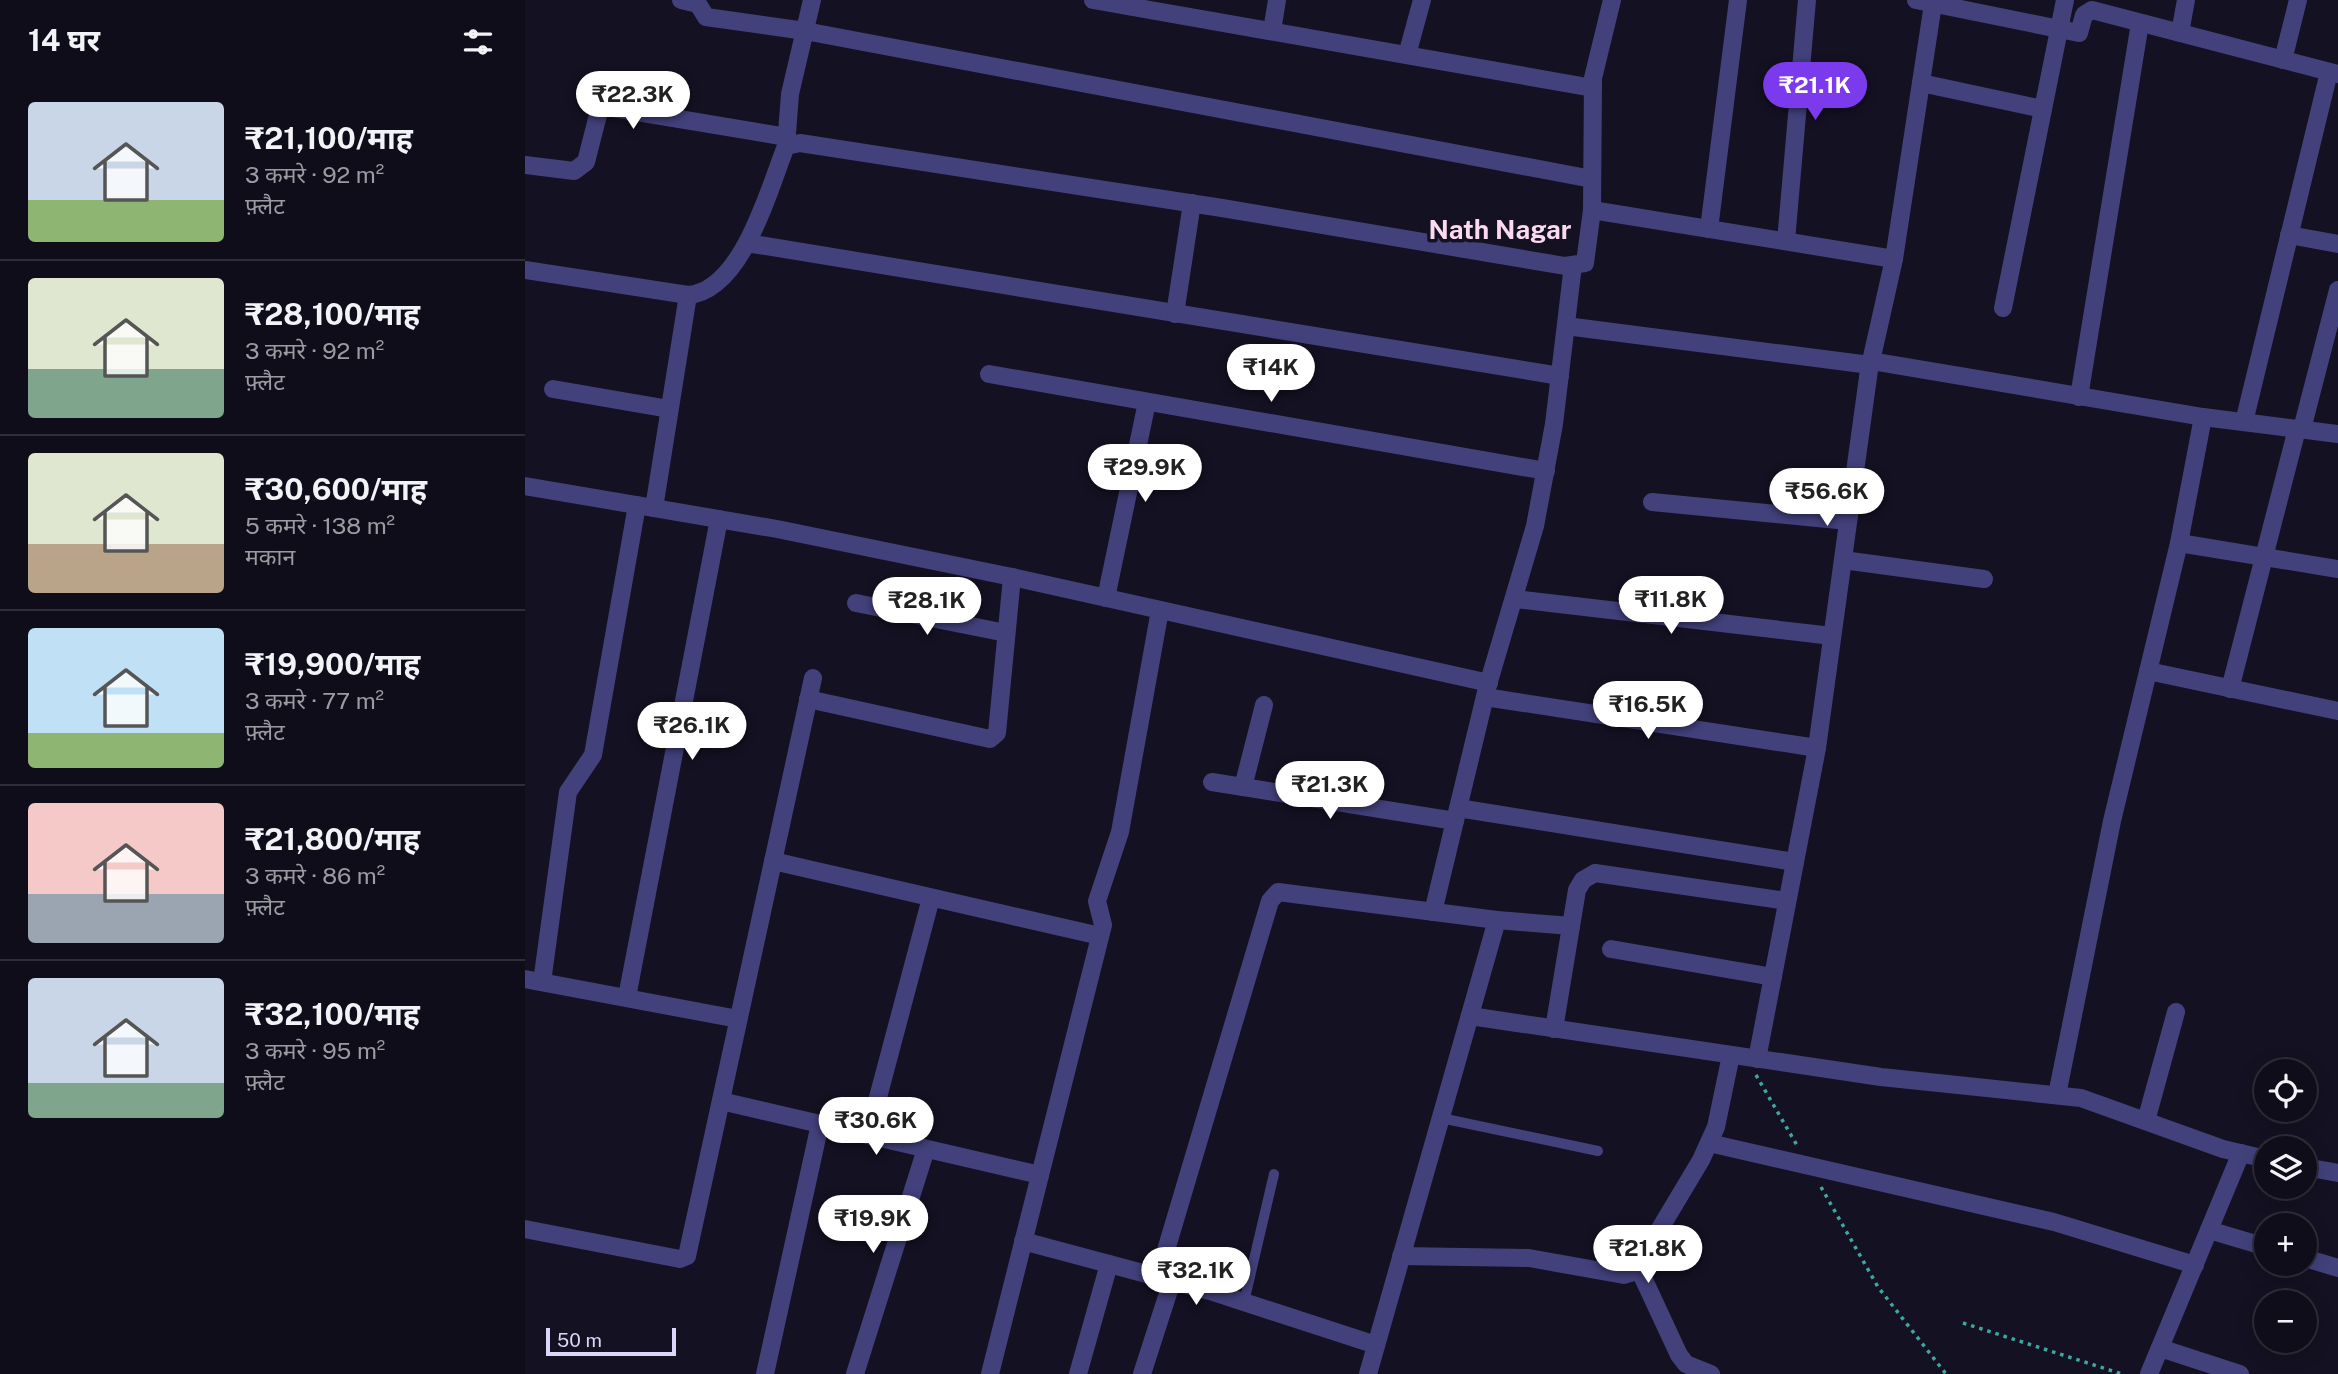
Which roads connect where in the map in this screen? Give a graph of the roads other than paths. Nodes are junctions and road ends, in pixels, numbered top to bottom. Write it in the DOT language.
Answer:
graph roads {
  1 [pos="681,0"];
  2 [pos="812,0"];
  3 [pos="1093,0"];
  4 [pos="1277,0"];
  5 [pos="1422,0"];
  6 [pos="1612,0"];
  7 [pos="1738,0"];
  8 [pos="1807,0"];
  9 [pos="2065,0"];
  10 [pos="2186,0"];
  11 [pos="2298,0"];
  12 [pos="1925,2"];
  13 [pos="2140,23"];
  14 [pos="2059,29"];
  15 [pos="805,31"];
  16 [pos="1272,32"];
  17 [pos="2180,33"];
  18 [pos="1407,55"];
  19 [pos="2283,60"];
  20 [pos="2334,73"];
  21 [pos="1921,83"];
  22 [pos="1593,88"];
  23 [pos="2043,109"];
  24 [pos="786,141"];
  25 [pos="525,165"];
  26 [pos="1592,179"];
  27 [pos="1192,204"];
  28 [pos="1592,209"];
  29 [pos="1709,229"];
  30 [pos="2289,235"];
  31 [pos="1786,242"];
  32 [pos="747,243"];
  33 [pos="2338,244"];
  34 [pos="1894,259"];
  35 [pos="1573,265"];
  36 [pos="525,270"];
  37 [pos="2338,290"];
  38 [pos="688,295"];
  39 [pos="2003,308"];
  40 [pos="1175,314"];
  41 [pos="1566,326"];
  42 [pos="1870,363"];
  43 [pos="989,374"];
  44 [pos="1560,376"];
  45 [pos="553,389"];
  46 [pos="2079,397"];
  47 [pos="1147,402"];
  48 [pos="669,409"];
  49 [pos="2203,417"];
  50 [pos="2244,422"];
  51 [pos="2300,429"];
  52 [pos="2338,434"];
  53 [pos="1546,471"];
  54 [pos="525,486"];
  55 [pos="1652,502"];
  56 [pos="645,506"];
  57 [pos="719,519"];
  58 [pos="1848,521"];
  59 [pos="2179,543"];
  60 [pos="2266,557"];
  61 [pos="1843,560"];
  62 [pos="2338,569"];
  63 [pos="1012,578"];
  64 [pos="1984,579"];
  65 [pos="1106,598"];
  66 [pos="1515,599"];
  67 [pos="856,603"];
  68 [pos="1160,610"];
  69 [pos="1006,633"];
  70 [pos="1832,636"];
  71 [pos="2148,671"];
  72 [pos="813,678"];
  73 [pos="2230,688"];
  74 [pos="1487,690"];
  75 [pos="808,699"];
  76 [pos="1264,705"];
  77 [pos="2338,712"];
  78 [pos="1817,748"];
  79 [pos="1212,782"];
  80 [pos="1243,787"];
  81 [pos="1457,815"];
  82 [pos="773,861"];
  83 [pos="1795,862"];
  84 [pos="930,898"];
  85 [pos="1787,901"];
  86 [pos="1433,912"];
  87 [pos="1497,920"];
  88 [pos="1571,926"];
  89 [pos="1100,936"];
  90 [pos="1611,949"];
  91 [pos="1773,977"];
  92 [pos="533,980"];
  93 [pos="627,997"];
  94 [pos="2176,1012"];
  95 [pos="1470,1016"];
  96 [pos="738,1019"];
  97 [pos="1554,1028"];
  98 [pos="1731,1055"];
  99 [pos="1757,1059"];
  100 [pos="2057,1095"];
  101 [pos="721,1101"];
  102 [pos="1441,1118"];
  103 [pos="2146,1121"];
  104 [pos="820,1124"];
  105 [pos="868,1135"];
  106 [pos="1709,1143"];
  107 [pos="926,1149"];
  108 [pos="1598,1151"];
  109 [pos="2241,1153"];
  110 [pos="2254,1156"];
  111 [pos="2317,1169"];
  112 [pos="2338,1173"];
  113 [pos="1274,1174"];
  114 [pos="1040,1175"];
  115 [pos="525,1230"];
  116 [pos="2209,1230"];
  117 [pos="1023,1241"];
  118 [pos="2254,1243"];
  119 [pos="1401,1256"];
  120 [pos="2317,1262"];
  121 [pos="1109,1264"];
  122 [pos="2195,1265"];
  123 [pos="1638,1267"];
  124 [pos="2338,1268"];
  125 [pos="1165,1279"];
  126 [pos="1244,1302"];
  127 [pos="1376,1345"];
  128 [pos="2160,1348"];
  129 [pos="765,1374"];
  130 [pos="855,1374"];
  131 [pos="990,1374"];
  132 [pos="1078,1374"];
  133 [pos="1142,1374"];
  134 [pos="1368,1374"];
  135 [pos="1711,1374"];
  136 [pos="2149,1374"];
  137 [pos="2241,1374"];
  1 -- 15 [label="street"];
  2 -- 15 [label="street"];
  3 -- 16 [label="street"];
  4 -- 16 [label="street"];
  5 -- 18 [label="street"];
  6 -- 22 [label="street"];
  7 -- 29 [label="street"];
  8 -- 31 [label="street"];
  9 -- 14 [label="street"];
  10 -- 17 [label="street"];
  11 -- 19 [label="street"];
  12 -- 14 [label="street"];
  12 -- 21 [label="street"];
  13 -- 14 [label="street"];
  13 -- 17 [label="street"];
  13 -- 46 [label="street"];
  14 -- 23 [label="street"];
  15 -- 24 [label="street"];
  15 -- 26 [label="street"];
  16 -- 18 [label="street"];
  17 -- 19 [label="street"];
  18 -- 22 [label="street"];
  19 -- 20 [label="street"];
  20 -- 30 [label="street"];
  21 -- 23 [label="street"];
  21 -- 34 [label="street"];
  22 -- 26 [label="street"];
  23 -- 39 [label="street"];
  24 -- 25 [label="street"];
  24 -- 27 [label="street"];
  24 -- 32 [label="street"];
  26 -- 28 [label="street"];
  27 -- 35 [label="street"];
  27 -- 40 [label="street"];
  28 -- 29 [label="street"];
  28 -- 35 [label="street"];
  29 -- 31 [label="street"];
  30 -- 33 [label="street"];
  30 -- 50 [label="street"];
  31 -- 34 [label="street"];
  32 -- 38 [label="street"];
  32 -- 40 [label="street"];
  34 -- 42 [label="street"];
  35 -- 41 [label="street"];
  36 -- 38 [label="street"];
  37 -- 51 [label="street"];
  38 -- 48 [label="street"];
  40 -- 44 [label="street"];
  41 -- 42 [label="street"];
  41 -- 44 [label="street"];
  42 -- 46 [label="street"];
  42 -- 58 [label="street"];
  43 -- 47 [label="street"];
  44 -- 53 [label="street"];
  45 -- 48 [label="street"];
  46 -- 49 [label="street"];
  47 -- 53 [label="street"];
  47 -- 65 [label="street"];
  48 -- 56 [label="street"];
  49 -- 50 [label="street"];
  49 -- 59 [label="street"];
  50 -- 51 [label="street"];
  51 -- 52 [label="street"];
  51 -- 60 [label="street"];
  53 -- 66 [label="street"];
  54 -- 56 [label="street"];
  55 -- 58 [label="street"];
  56 -- 57 [label="street"];
  56 -- 92 [label="street"];
  57 -- 63 [label="street"];
  57 -- 93 [label="street"];
  58 -- 61 [label="street"];
  59 -- 60 [label="street"];
  59 -- 71 [label="street"];
  60 -- 62 [label="street"];
  60 -- 73 [label="street"];
  61 -- 64 [label="street"];
  61 -- 70 [label="street"];
  63 -- 65 [label="street"];
  63 -- 69 [label="street"];
  65 -- 68 [label="street"];
  66 -- 70 [label="street"];
  66 -- 74 [label="street"];
  67 -- 69 [label="street"];
  68 -- 74 [label="street"];
  68 -- 89 [label="street"];
  69 -- 75 [label="street"];
  70 -- 78 [label="street"];
  71 -- 73 [label="street"];
  71 -- 100 [label="street"];
  72 -- 75 [label="street"];
  73 -- 77 [label="street"];
  74 -- 78 [label="street"];
  74 -- 81 [label="street"];
  75 -- 82 [label="street"];
  76 -- 80 [label="street"];
  78 -- 83 [label="street"];
  79 -- 80 [label="street"];
  80 -- 81 [label="street"];
  81 -- 83 [label="street"];
  81 -- 86 [label="street"];
  82 -- 84 [label="street"];
  82 -- 96 [label="street"];
  83 -- 85 [label="street"];
  84 -- 89 [label="street"];
  84 -- 105 [label="street"];
  85 -- 88 [label="street"];
  85 -- 91 [label="street"];
  86 -- 87 [label="street"];
  86 -- 125 [label="street"];
  87 -- 88 [label="street"];
  87 -- 95 [label="street"];
  88 -- 97 [label="street"];
  89 -- 114 [label="street"];
  90 -- 91 [label="street"];
  91 -- 99 [label="street"];
  92 -- 93 [label="street"];
  93 -- 96 [label="street"];
  94 -- 103 [label="street"];
  95 -- 97 [label="street"];
  95 -- 102 [label="street"];
  96 -- 101 [label="street"];
  97 -- 98 [label="street"];
  98 -- 99 [label="street"];
  98 -- 106 [label="street"];
  99 -- 100 [label="street"];
  100 -- 103 [label="street"];
  101 -- 104 [label="street"];
  101 -- 115 [label="street"];
  102 -- 108 [label="lane"];
  102 -- 119 [label="street"];
  103 -- 109 [label="street"];
  104 -- 105 [label="street"];
  104 -- 129 [label="street"];
  105 -- 107 [label="street"];
  106 -- 122 [label="street"];
  106 -- 123 [label="street"];
  107 -- 114 [label="street"];
  107 -- 130 [label="street"];
  109 -- 110 [label="street"];
  109 -- 116 [label="street"];
  111 -- 112 [label="street"];
  113 -- 126 [label="lane"];
  114 -- 117 [label="street"];
  116 -- 118 [label="street"];
  116 -- 122 [label="street"];
  117 -- 121 [label="street"];
  117 -- 131 [label="street"];
  119 -- 123 [label="street"];
  119 -- 127 [label="street"];
  120 -- 124 [label="street"];
  121 -- 125 [label="street"];
  121 -- 132 [label="street"];
  122 -- 128 [label="street"];
  123 -- 135 [label="street"];
  125 -- 126 [label="street"];
  125 -- 133 [label="street"];
  126 -- 127 [label="street"];
  127 -- 134 [label="street"];
  128 -- 136 [label="street"];
  128 -- 137 [label="street"];
}
